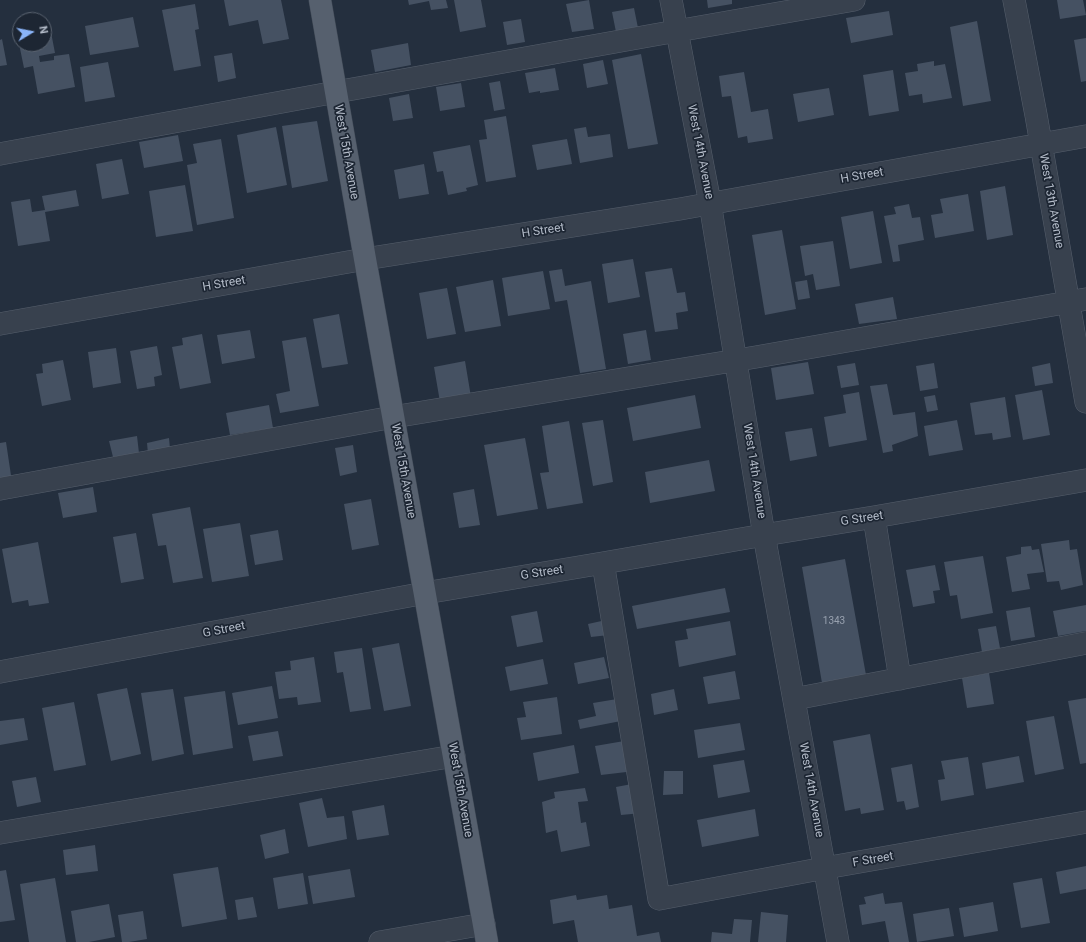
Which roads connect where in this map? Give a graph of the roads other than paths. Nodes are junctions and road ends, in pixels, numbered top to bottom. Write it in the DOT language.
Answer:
graph roads {
  1 [pos="320,0"];
  2 [pos="671,0"];
  3 [pos="854,0"];
  4 [pos="1014,0"];
  5 [pos="677,31"];
  6 [pos="336,92"];
  7 [pos="1086,136"];
  8 [pos="1041,144"];
  9 [pos="0,154"];
  10 [pos="710,203"];
  11 [pos="364,259"];
  12 [pos="1077,301"];
  13 [pos="0,324"];
  14 [pos="736,360"];
  15 [pos="1086,402"];
  16 [pos="393,417"];
  17 [pos="1086,480"];
  18 [pos="0,489"];
  19 [pos="874,517"];
  20 [pos="764,535"];
  21 [pos="603,563"];
  22 [pos="425,593"];
  23 [pos="1086,643"];
  24 [pos="0,672"];
  25 [pos="900,679"];
  26 [pos="794,699"];
  27 [pos="454,756"];
  28 [pos="1086,822"];
  29 [pos="0,833"];
  30 [pos="825,868"];
  31 [pos="486,933"];
  32 [pos="380,942"];
  33 [pos="838,942"];
  1 -- 6 [label="main road, West 15th Avenue"];
  2 -- 5 [label="street, West 14th Avenue"];
  3 -- 5 [label="street"];
  4 -- 8 [label="street, West 13th Avenue"];
  5 -- 6 [label="street"];
  5 -- 10 [label="street, West 14th Avenue"];
  6 -- 9 [label="street"];
  6 -- 11 [label="main road, West 15th Avenue"];
  7 -- 8 [label="street, H Street"];
  8 -- 10 [label="street, H Street"];
  8 -- 12 [label="street, West 13th Avenue"];
  10 -- 11 [label="street, H Street"];
  10 -- 14 [label="street, West 14th Avenue"];
  11 -- 13 [label="street, H Street"];
  11 -- 16 [label="main road, West 15th Avenue"];
  12 -- 14 [label="street"];
  12 -- 15 [label="street, West 13th Avenue"];
  14 -- 16 [label="street"];
  14 -- 20 [label="street, West 14th Avenue"];
  16 -- 18 [label="street"];
  16 -- 22 [label="main road, West 15th Avenue"];
  17 -- 19 [label="street, G Street"];
  19 -- 20 [label="street, G Street"];
  19 -- 25 [label="street"];
  20 -- 21 [label="street, G Street"];
  20 -- 26 [label="street, West 14th Avenue"];
  21 -- 22 [label="street, G Street"];
  21 -- 30 [label="street, F Street"];
  22 -- 24 [label="street, G Street"];
  22 -- 27 [label="main road, West 15th Avenue"];
  23 -- 25 [label="street"];
  25 -- 26 [label="street"];
  26 -- 30 [label="street, West 14th Avenue"];
  27 -- 29 [label="street"];
  27 -- 31 [label="main road, West 15th Avenue"];
  28 -- 30 [label="street, F Street"];
  30 -- 33 [label="street, West 14th Avenue"];
  31 -- 32 [label="street"];
}
